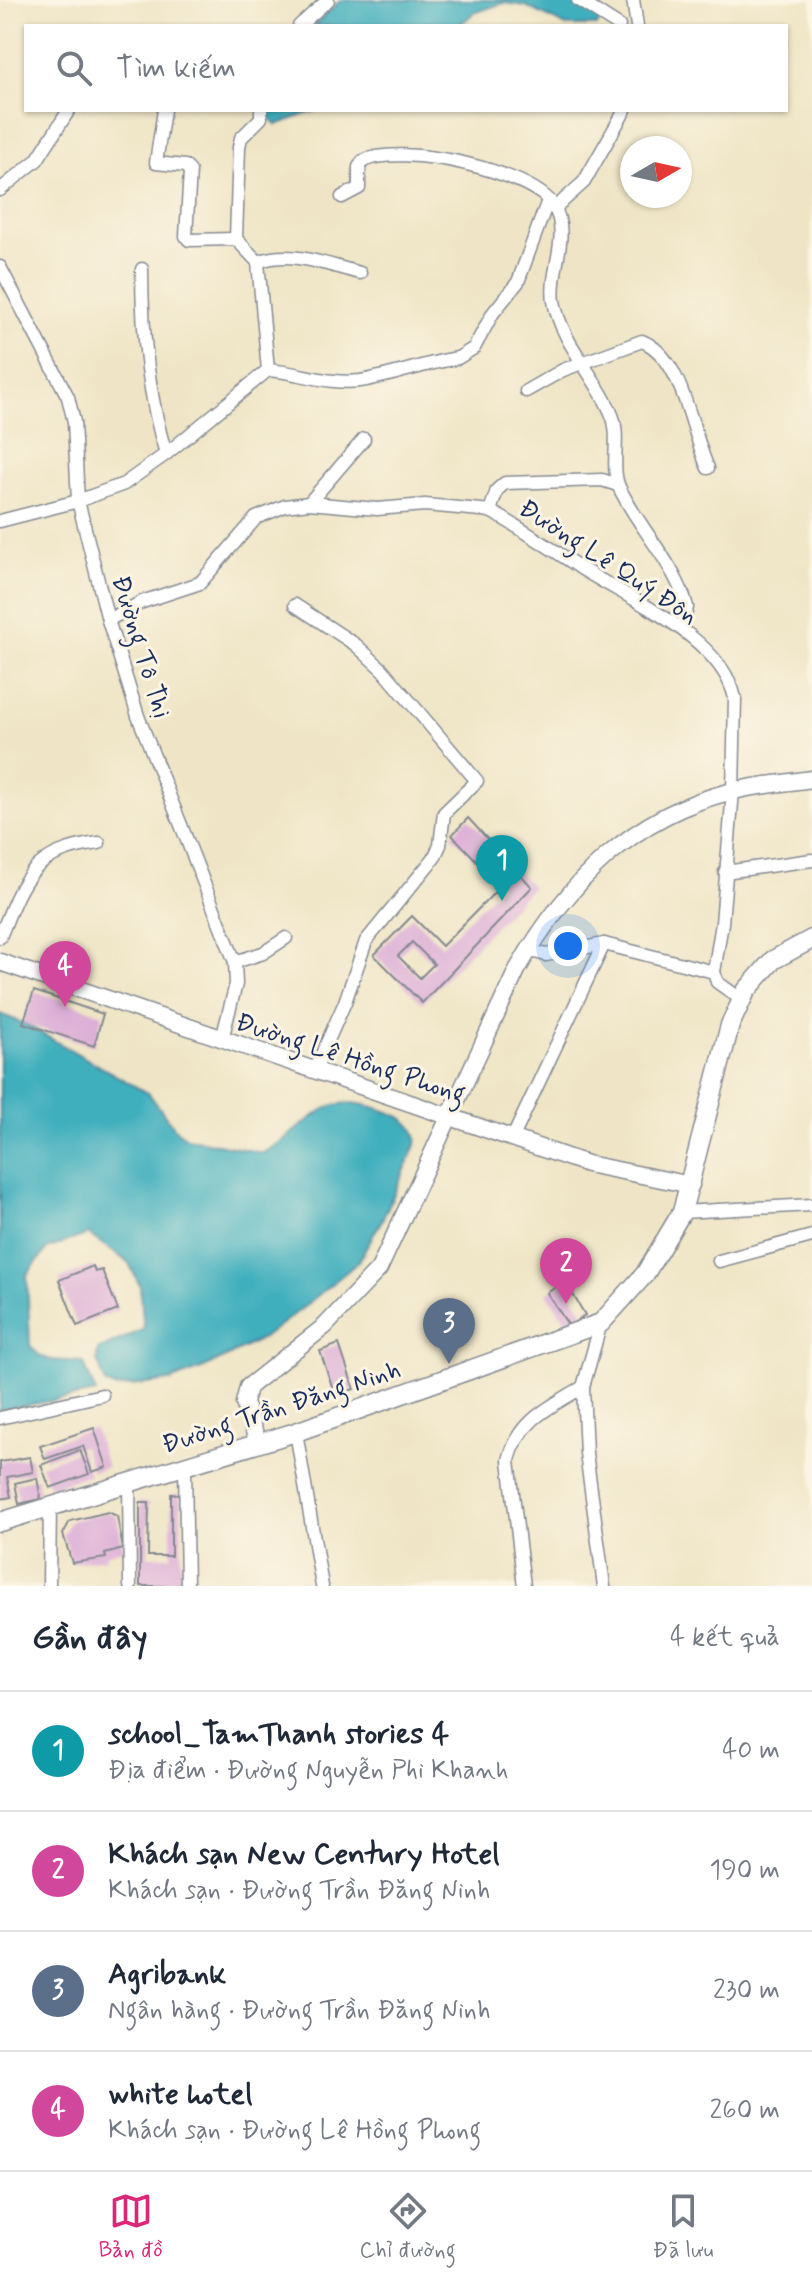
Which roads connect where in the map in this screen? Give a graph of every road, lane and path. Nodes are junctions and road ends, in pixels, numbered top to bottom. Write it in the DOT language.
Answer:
graph roads {
  1 [pos="328,0"];
  2 [pos="578,0"];
  3 [pos="633,0"];
  4 [pos="301,24"];
  5 [pos="616,24"];
  6 [pos="637,24"];
  7 [pos="68,112"];
  8 [pos="164,112"];
  9 [pos="261,112"];
  10 [pos="624,112"];
  11 [pos="0,190"];
  12 [pos="342,197"];
  13 [pos="551,204"];
  14 [pos="236,239"];
  15 [pos="258,262"];
  16 [pos="142,269"];
  17 [pos="1,271"];
  18 [pos="360,273"];
  19 [pos="660,333"];
  20 [pos="642,341"];
  21 [pos="581,364"];
  22 [pos="268,370"];
  23 [pos="526,391"];
  24 [pos="364,439"];
  25 [pos="166,454"];
  26 [pos="708,468"];
  27 [pos="618,485"];
  28 [pos="78,501"];
  29 [pos="309,503"];
  30 [pos="490,511"];
  31 [pos="0,521"];
  32 [pos="295,605"];
  33 [pos="108,620"];
  34 [pos="682,629"];
  35 [pos="812,779"];
  36 [pos="733,791"];
  37 [pos="99,843"];
  38 [pos="812,860"];
  39 [pos="725,872"];
  40 [pos="0,937"];
  41 [pos="286,938"];
  42 [pos="812,939"];
  43 [pos="604,944"];
  44 [pos="528,950"];
  45 [pos="0,962"];
  46 [pos="235,962"];
  47 [pos="714,972"];
  48 [pos="742,1000"];
  49 [pos="222,1039"];
  50 [pos="315,1070"];
  51 [pos="452,1115"];
  52 [pos="513,1137"];
  53 [pos="691,1185"];
  54 [pos="812,1205"];
  55 [pos="682,1212"];
  56 [pos="812,1236"];
  57 [pos="719,1261"];
  58 [pos="601,1323"];
  59 [pos="583,1387"];
  60 [pos="102,1395"];
  61 [pos="0,1418"];
  62 [pos="296,1432"];
  63 [pos="258,1442"];
  64 [pos="185,1466"];
  65 [pos="129,1480"];
  66 [pos="50,1506"];
  67 [pos="0,1522"];
  68 [pos="49,1586"];
  69 [pos="130,1586"];
  70 [pos="187,1586"];
  71 [pos="322,1586"];
  72 [pos="524,1586"];
  73 [pos="604,1586"];
  1 -- 4 [label="street"];
  2 -- 5 [label="street"];
  3 -- 6 [label="street"];
  7 -- 11 [label="street"];
  8 -- 14 [label="street"];
  9 -- 14 [label="street"];
  10 -- 13 [label="street"];
  12 -- 13 [label="street"];
  13 -- 21 [label="street"];
  13 -- 22 [label="street"];
  14 -- 15 [label="street"];
  15 -- 18 [label="street"];
  15 -- 22 [label="street"];
  16 -- 25 [label="street"];
  17 -- 28 [label="street, Đường Tô Thị"];
  19 -- 20 [label="street"];
  20 -- 21 [label="street"];
  20 -- 26 [label="street"];
  21 -- 23 [label="street"];
  21 -- 27 [label="street"];
  22 -- 25 [label="street"];
  24 -- 29 [label="street"];
  25 -- 28 [label="street"];
  27 -- 30 [label="street"];
  27 -- 34 [label="street"];
  28 -- 31 [label="street"];
  28 -- 33 [label="street, Đường Tô Thị"];
  29 -- 30 [label="street, Đường Lê Quý Đôn"];
  29 -- 33 [label="street, Đường Lê Quý Đôn"];
  30 -- 34 [label="street, Đường Lê Quý Đôn"];
  32 -- 50 [label="street"];
  33 -- 46 [label="street, Đường Tô Thị"];
  34 -- 36 [label="street, Đường Lê Quý Đôn"];
  35 -- 36 [label="street"];
  36 -- 39 [label="street, Đường Lê Quý Đôn"];
  36 -- 44 [label="street"];
  37 -- 40 [label="street"];
  38 -- 39 [label="street"];
  39 -- 47 [label="street, Đường Lê Quý Đôn"];
  41 -- 46 [label="street"];
  42 -- 48 [label="main road, Đường Trần Đăng Ninh"];
  43 -- 44 [label="street"];
  43 -- 47 [label="street"];
  43 -- 52 [label="street"];
  44 -- 51 [label="street"];
  45 -- 49 [label="street, Đường Lê Hồng Phong"];
  46 -- 49 [label="street, Đường Tô Thị"];
  47 -- 48 [label="street"];
  48 -- 53 [label="main road, Đường Trần Đăng Ninh"];
  49 -- 50 [label="street, Đường Lê Hồng Phong"];
  50 -- 51 [label="street, Đường Lê Hồng Phong"];
  51 -- 52 [label="street, Đường Lê Hồng Phong"];
  51 -- 63 [label="street"];
  52 -- 53 [label="street, Đường Lê Hồng Phong"];
  53 -- 55 [label="main road, Đường Trần Đăng Ninh"];
  54 -- 55 [label="street"];
  55 -- 58 [label="main road, Đường Trần Đăng Ninh"];
  56 -- 57 [label="street"];
  58 -- 59 [label="street"];
  58 -- 62 [label="main road, Đường Trần Đăng Ninh"];
  59 -- 72 [label="street"];
  59 -- 73 [label="street"];
  60 -- 61 [label="street"];
  62 -- 63 [label="main road, Đường Trần Đăng Ninh"];
  62 -- 71 [label="street"];
  63 -- 64 [label="main road, Đường Trần Đăng Ninh"];
  64 -- 65 [label="main road, Đường Trần Đăng Ninh"];
  64 -- 70 [label="street"];
  65 -- 66 [label="main road, Đường Trần Đăng Ninh"];
  65 -- 69 [label="street"];
  66 -- 67 [label="main road, Đường Trần Đăng Ninh"];
  66 -- 68 [label="street"];
}
